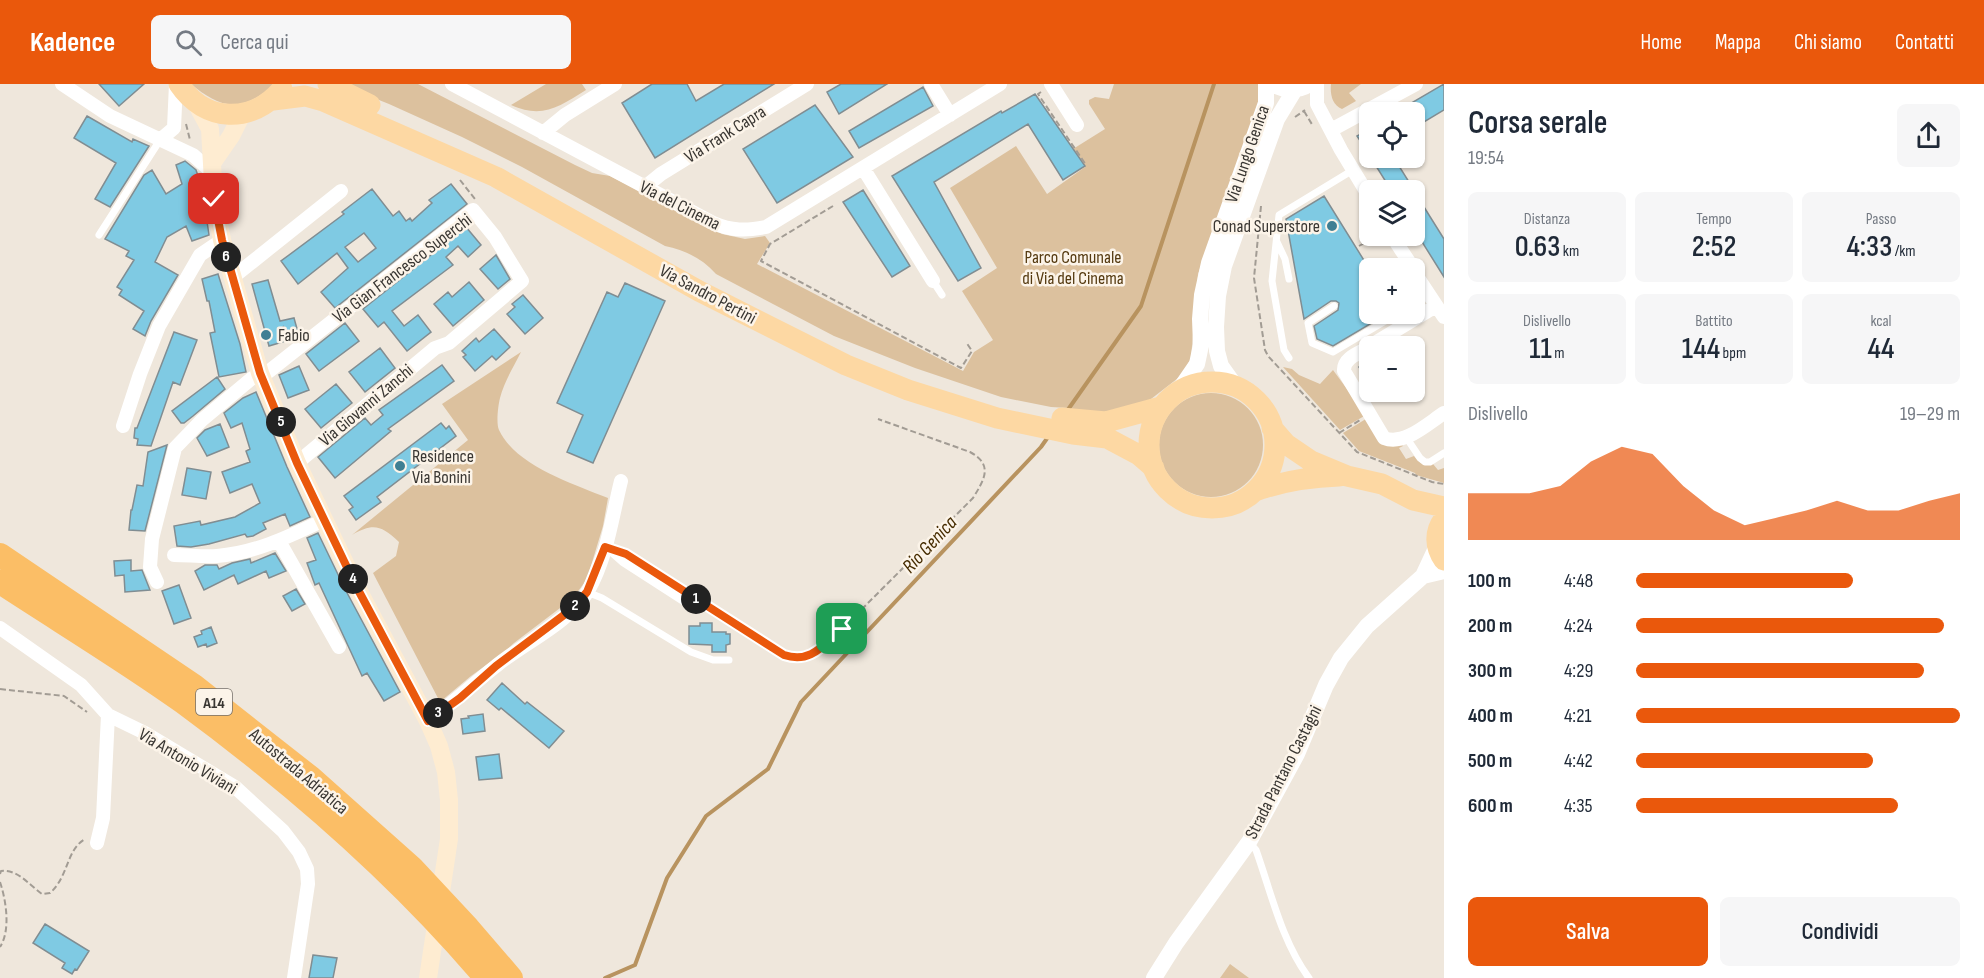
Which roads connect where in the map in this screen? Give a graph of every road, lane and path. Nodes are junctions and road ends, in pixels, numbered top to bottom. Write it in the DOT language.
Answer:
graph roads {
  1 [pos="62,84"];
  2 [pos="178,84"];
  3 [pos="328,84"];
  4 [pos="452,84"];
  5 [pos="615,84"];
  6 [pos="807,84"];
  7 [pos="931,84"];
  8 [pos="1000,84"];
  9 [pos="1266,84"];
  10 [pos="1272,84"];
  11 [pos="1317,84"];
  12 [pos="1416,84"];
  13 [pos="1048,86"];
  14 [pos="1300,88"];
  15 [pos="279,92"];
  16 [pos="196,103"];
  17 [pos="1310,108"];
  18 [pos="242,114"];
  19 [pos="950,115"];
  20 [pos="1077,125"];
  21 [pos="1315,129"];
  22 [pos="1331,130"];
  23 [pos="543,133"];
  24 [pos="160,140"];
  25 [pos="1086,165"];
  26 [pos="213,168"];
  27 [pos="863,168"];
  28 [pos="1353,170"];
  29 [pos="1359,180"];
  30 [pos="645,188"];
  31 [pos="341,191"];
  32 [pos="833,206"];
  33 [pos="99,235"];
  34 [pos="222,240"];
  35 [pos="1276,240"];
  36 [pos="232,278"];
  37 [pos="1289,279"];
  38 [pos="933,280"];
  39 [pos="1425,288"];
  40 [pos="942,295"];
  41 [pos="1334,306"];
  42 [pos="1440,306"];
  43 [pos="1380,324"];
  44 [pos="1389,336"];
  45 [pos="966,342"];
  46 [pos="435,348"];
  47 [pos="1359,353"];
  48 [pos="1289,358"];
  49 [pos="260,373"];
  50 [pos="1236,387"];
  51 [pos="1359,396"];
  52 [pos="1169,400"];
  53 [pos="1363,402"];
  54 [pos="1444,413"];
  55 [pos="1370,414"];
  56 [pos="1035,419"];
  57 [pos="878,420"];
  58 [pos="123,426"];
  59 [pos="1075,427"];
  60 [pos="1272,428"];
  61 [pos="1339,433"];
  62 [pos="1406,436"];
  63 [pos="1444,453"];
  64 [pos="297,463"];
  65 [pos="1154,468"];
  66 [pos="1347,476"];
  67 [pos="621,481"];
  68 [pos="1254,492"];
  69 [pos="1413,500"];
  70 [pos="1444,507"];
  71 [pos="324,519"];
  72 [pos="1441,539"];
  73 [pos="279,542"];
  74 [pos="605,547"];
  75 [pos="0,555"];
  76 [pos="174,555"];
  77 [pos="1444,571"];
  78 [pos="1422,576"];
  79 [pos="0,582"];
  80 [pos="157,582"];
  81 [pos="587,592"];
  82 [pos="685,592"];
  83 [pos="684,602"];
  84 [pos="0,628"];
  85 [pos="339,647"];
  86 [pos="729,660"];
  87 [pos="0,689"];
  88 [pos="108,716"];
  89 [pos="428,721"];
  90 [pos="98,839"];
  91 [pos="1249,842"];
  92 [pos="0,874"];
  93 [pos="406,876"];
  94 [pos="0,882"];
  95 [pos="0,947"];
  96 [pos="294,978"];
  97 [pos="429,978"];
  98 [pos="486,978"];
  99 [pos="511,978"];
  100 [pos="1154,978"];
  101 [pos="1309,978"];
  1 -- 24 [label="street"];
  2 -- 16 [label="main road"];
  2 -- 24 [label="street"];
  3 -- 56 [label="main road, Via Sandro Pertini"];
  4 -- 23 [label="street, Via del Cinema"];
  5 -- 23 [label="street"];
  6 -- 30 [label="street, Via Frank Capra"];
  7 -- 19 [label="street"];
  8 -- 19 [label="street, Via del Cinema"];
  9 -- 52 [label="street, Via Lungo Genica"];
  10 -- 14 [label="street, Via Lungo Genica"];
  11 -- 17 [label="street"];
  12 -- 22 [label="street"];
  13 -- 20 [label="street"];
  13 -- 25 [label="path"];
  14 -- 17 [label="street"];
  14 -- 50 [label="street, Via Lungo Genica"];
  15 -- 18 [label="main road, Via Sandro Pertini"];
  15 -- 56 [label="main road, Via Sandro Pertini"];
  16 -- 18 [label="main road"];
  16 -- 26 [label="main road"];
  17 -- 21 [label="path"];
  17 -- 22 [label="street"];
  18 -- 26 [label="main road"];
  19 -- 27 [label="street, Via del Cinema"];
  22 -- 28 [label="street"];
  23 -- 30 [label="street, Via del Cinema"];
  24 -- 26 [label="street"];
  24 -- 33 [label="lane"];
  26 -- 34 [label="main road"];
  27 -- 30 [label="street, Via del Cinema"];
  27 -- 38 [label="street"];
  28 -- 29 [label="street"];
  28 -- 35 [label="lane"];
  31 -- 36 [label="street"];
  32 -- 45 [label="path"];
  34 -- 36 [label="main road"];
  34 -- 58 [label="street"];
  35 -- 37 [label="lane"];
  35 -- 48 [label="lane"];
  36 -- 49 [label="main road"];
  38 -- 40 [label="lane"];
  39 -- 42 [label="street"];
  41 -- 43 [label="lane"];
  42 -- 44 [label="street"];
  46 -- 49 [label="street, Via Gian Francesco Superchi"];
  46 -- 64 [label="street, Via Giovanni Zanchi"];
  47 -- 51 [label="street"];
  49 -- 64 [label="main road"];
  49 -- 80 [label="street"];
  50 -- 52 [label="main road"];
  50 -- 60 [label="main road"];
  52 -- 59 [label="main road, Via Sandro Pertini"];
  52 -- 65 [label="main road"];
  53 -- 55 [label="street"];
  54 -- 62 [label="street"];
  55 -- 61 [label="path"];
  55 -- 62 [label="street"];
  56 -- 59 [label="main road, Via Sandro Pertini"];
  57 -- 82 [label="path"];
  59 -- 65 [label="main road, Via Sandro Pertini"];
  60 -- 66 [label="main road"];
  60 -- 68 [label="main road"];
  62 -- 63 [label="lane"];
  64 -- 71 [label="main road"];
  65 -- 68 [label="main road"];
  66 -- 68 [label="main road"];
  66 -- 69 [label="main road"];
  67 -- 74 [label="street"];
  69 -- 70 [label="main road"];
  69 -- 72 [label="main road"];
  71 -- 73 [label="street"];
  71 -- 89 [label="main road"];
  72 -- 78 [label="street, Strada Pantano Castagni"];
  73 -- 76 [label="street"];
  73 -- 85 [label="street"];
  74 -- 81 [label="street"];
  74 -- 83 [label="lane"];
  75 -- 93 [label="highway, Autostrada Adriatica / A14"];
  77 -- 78 [label="street, Strada Pantano Castagni"];
  78 -- 91 [label="street, Strada Pantano Castagni"];
  79 -- 93 [label="highway, Autostrada Adriatica / A14"];
  81 -- 86 [label="lane"];
  81 -- 89 [label="street"];
  84 -- 88 [label="street, Via Antonio Viviani"];
  87 -- 88 [label="path"];
  88 -- 90 [label="street"];
  88 -- 96 [label="street, Via Antonio Viviani"];
  89 -- 97 [label="main road"];
  90 -- 92 [label="path"];
  91 -- 100 [label="street, Strada Pantano Castagni"];
  91 -- 101 [label="lane"];
  93 -- 98 [label="highway, Autostrada Adriatica / A14"];
  93 -- 99 [label="highway, Autostrada Adriatica / A14"];
  94 -- 95 [label="path"];
}
